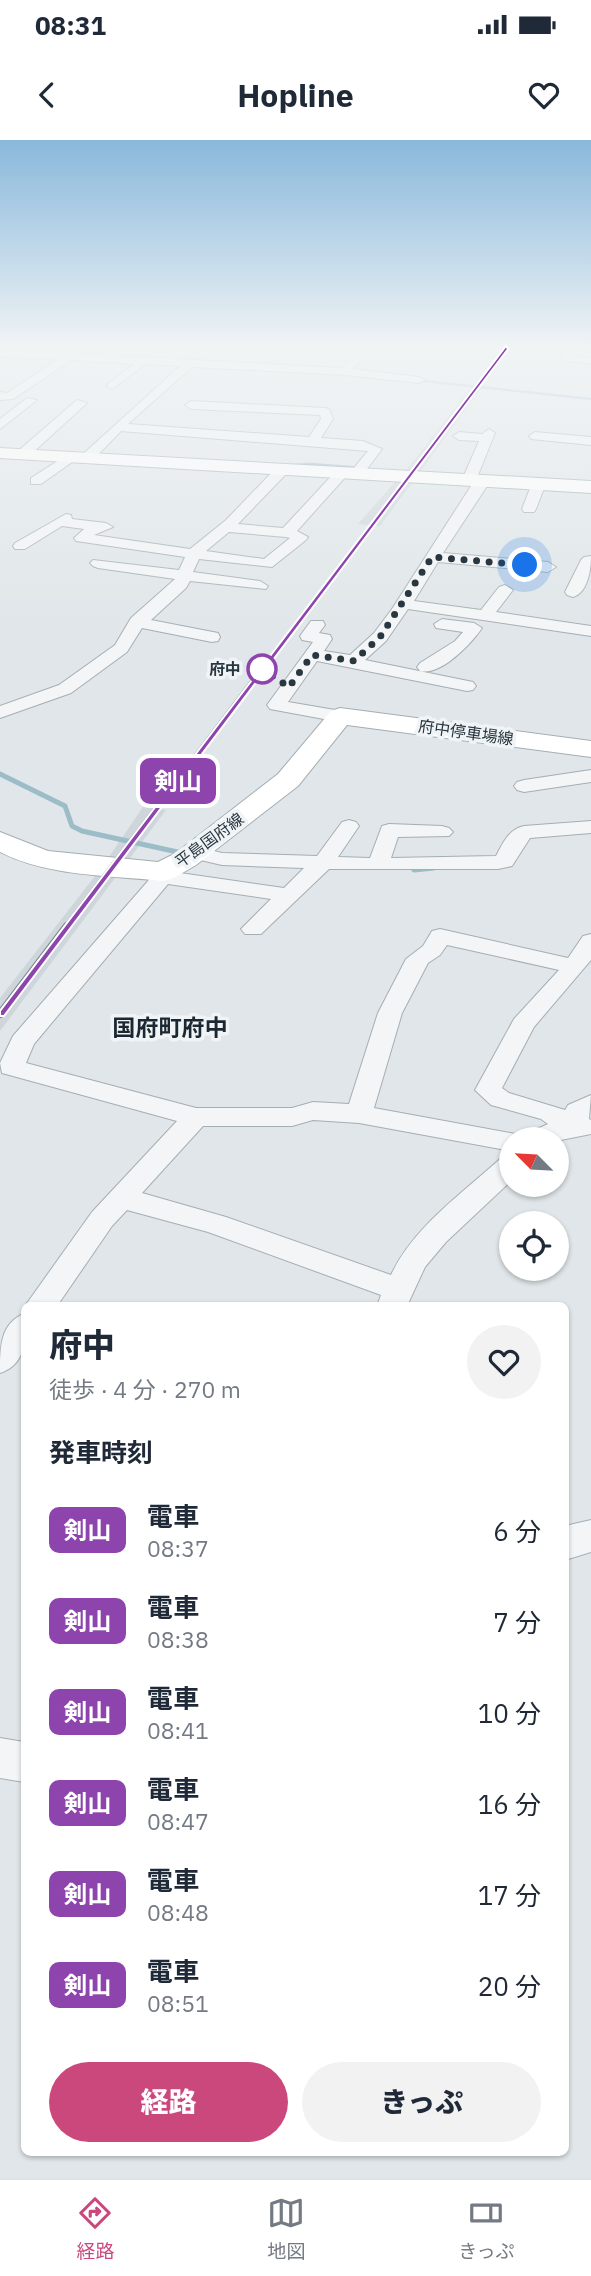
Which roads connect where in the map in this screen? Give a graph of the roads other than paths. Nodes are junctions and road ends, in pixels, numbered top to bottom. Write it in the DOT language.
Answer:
graph roads {
  1 [pos="35,443"];
  2 [pos="100,443"];
  3 [pos="339,443"];
  4 [pos="464,443"];
  5 [pos="25,452"];
  6 [pos="0,453"];
  7 [pos="84,457"];
  8 [pos="476,460"];
  9 [pos="282,470"];
  10 [pos="356,471"];
  11 [pos="37,481"];
  12 [pos="539,483"];
  13 [pos="591,486"];
  14 [pos="529,509"];
  15 [pos="94,527"];
  16 [pos="226,527"];
  17 [pos="139,530"];
  18 [pos="287,533"];
  19 [pos="186,536"];
  20 [pos="210,540"];
  21 [pos="104,541"];
  22 [pos="28,544"];
  23 [pos="194,553"];
  24 [pos="432,557"];
  25 [pos="548,567"];
  26 [pos="588,570"];
  27 [pos="184,576"];
  28 [pos="260,586"];
  29 [pos="505,590"];
  30 [pos="573,592"];
  31 [pos="399,611"];
  32 [pos="485,616"];
  33 [pos="137,622"];
  34 [pos="317,625"];
  35 [pos="591,631"];
  36 [pos="212,637"];
  37 [pos="312,655"];
  38 [pos="352,663"];
  39 [pos="0,712"];
  40 [pos="340,716"];
  41 [pos="591,749"];
  42 [pos="591,776"];
  43 [pos="524,786"];
  44 [pos="349,826"];
  45 [pos="591,827"];
  46 [pos="442,832"];
  47 [pos="0,841"];
  48 [pos="195,852"];
  49 [pos="324,862"];
  50 [pos="379,863"];
  51 [pos="163,872"];
  52 [pos="287,895"];
  53 [pos="253,929"];
  54 [pos="591,941"];
  55 [pos="575,967"];
  56 [pos="591,1104"];
  57 [pos="359,1114"];
  58 [pos="196,1117"];
  59 [pos="582,1127"];
  60 [pos="499,1140"];
  61 [pos="499,1176"];
  62 [pos="122,1198"];
  63 [pos="395,1298"];
  64 [pos="43,1302"];
  65 [pos="21,1330"];
  66 [pos="0,1360"];
  67 [pos="591,1536"];
  68 [pos="569,1541"];
  69 [pos="0,1758"];
  70 [pos="21,1762"];
  1 -- 5 [label="street"];
  2 -- 7 [label="street"];
  3 -- 10 [label="street"];
  4 -- 8 [label="street"];
  5 -- 6 [label="main road"];
  5 -- 7 [label="main road"];
  7 -- 9 [label="main road"];
  7 -- 11 [label="street"];
  8 -- 10 [label="main road"];
  8 -- 12 [label="main road"];
  8 -- 24 [label="street"];
  9 -- 10 [label="main road"];
  9 -- 16 [label="street"];
  10 -- 18 [label="street"];
  12 -- 13 [label="main road"];
  12 -- 14 [label="street"];
  15 -- 17 [label="street"];
  15 -- 21 [label="street"];
  15 -- 22 [label="street"];
  16 -- 18 [label="street"];
  16 -- 20 [label="street"];
  18 -- 23 [label="street"];
  19 -- 20 [label="street"];
  20 -- 23 [label="street"];
  21 -- 23 [label="street"];
  21 -- 27 [label="street"];
  23 -- 27 [label="street"];
  24 -- 25 [label="street"];
  24 -- 31 [label="street"];
  26 -- 30 [label="street"];
  27 -- 28 [label="street"];
  27 -- 33 [label="street"];
  29 -- 32 [label="street"];
  31 -- 32 [label="street"];
  31 -- 37 [label="street"];
  31 -- 38 [label="street"];
  32 -- 35 [label="street"];
  33 -- 36 [label="street"];
  33 -- 39 [label="street"];
  34 -- 37 [label="street"];
  37 -- 40 [label="street"];
  40 -- 41 [label="main road, 府中停車場線"];
  40 -- 48 [label="main road, 平島国府線"];
  42 -- 43 [label="street"];
  44 -- 49 [label="street"];
  45 -- 50 [label="street"];
  46 -- 50 [label="street"];
  47 -- 51 [label="main road, 平島国府線"];
  48 -- 49 [label="street"];
  48 -- 51 [label="main road, 平島国府線"];
  49 -- 50 [label="street"];
  49 -- 52 [label="street"];
  51 -- 52 [label="street"];
  51 -- 58 [label="street"];
  52 -- 53 [label="street"];
  54 -- 55 [label="street"];
  55 -- 57 [label="street"];
  55 -- 59 [label="street"];
  56 -- 59 [label="street"];
  57 -- 58 [label="street"];
  57 -- 60 [label="street"];
  58 -- 62 [label="street"];
  61 -- 63 [label="street"];
  62 -- 63 [label="street"];
  62 -- 64 [label="street"];
  65 -- 66 [label="street"];
  67 -- 68 [label="street"];
  69 -- 70 [label="street"];
}
